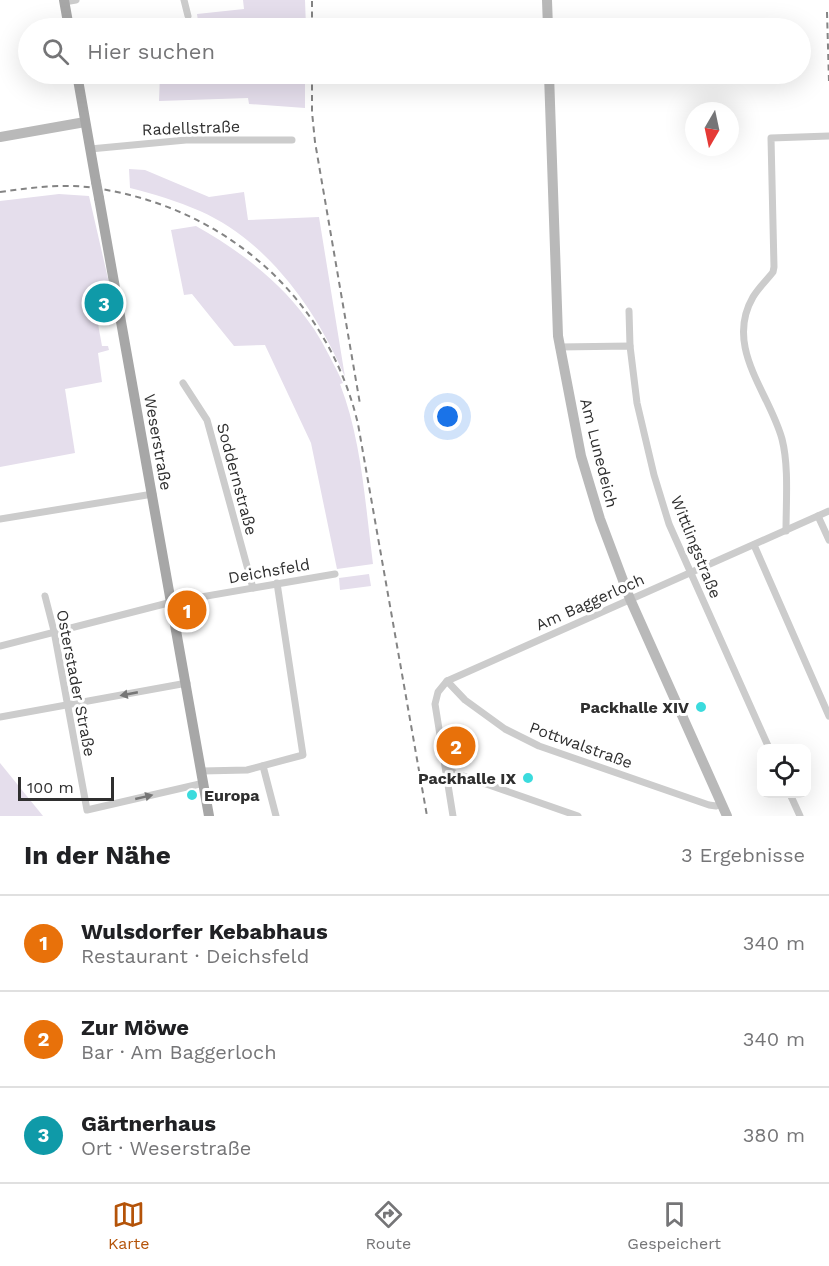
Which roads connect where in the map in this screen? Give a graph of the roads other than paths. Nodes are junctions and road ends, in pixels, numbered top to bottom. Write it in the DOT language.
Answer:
graph roads {
  1 [pos="76,0"];
  2 [pos="184,0"];
  3 [pos="547,0"];
  4 [pos="64,1"];
  5 [pos="188,16"];
  6 [pos="67,18"];
  7 [pos="548,18"];
  8 [pos="79,84"];
  9 [pos="549,84"];
  10 [pos="86,122"];
  11 [pos="829,136"];
  12 [pos="0,137"];
  13 [pos="292,140"];
  14 [pos="90,149"];
  15 [pos="629,311"];
  16 [pos="559,346"];
  17 [pos="630,346"];
  18 [pos="183,383"];
  19 [pos="153,494"];
  20 [pos="829,511"];
  21 [pos="818,516"];
  22 [pos="0,519"];
  23 [pos="786,531"];
  24 [pos="829,540"];
  25 [pos="754,545"];
  26 [pos="690,573"];
  27 [pos="335,574"];
  28 [pos="277,583"];
  29 [pos="253,588"];
  30 [pos="45,596"];
  31 [pos="630,599"];
  32 [pos="172,602"];
  33 [pos="54,631"];
  34 [pos="0,646"];
  35 [pos="447,681"];
  36 [pos="187,683"];
  37 [pos="67,706"];
  38 [pos="829,716"];
  39 [pos="0,717"];
  40 [pos="767,744"];
  41 [pos="262,766"];
  42 [pos="446,770"];
  43 [pos="202,771"];
  44 [pos="204,783"];
  45 [pos="792,798"];
  46 [pos="721,803"];
  47 [pos="209,816"];
  48 [pos="276,816"];
  49 [pos="453,816"];
  50 [pos="578,816"];
  51 [pos="727,816"];
  52 [pos="800,816"];
  1 -- 4 [label="street"];
  2 -- 5 [label="street"];
  3 -- 7 [label="street"];
  4 -- 6 [label="main road"];
  8 -- 10 [label="main road, Weserstraße"];
  9 -- 16 [label="street, Am Lunedeich"];
  10 -- 12 [label="street"];
  10 -- 14 [label="main road, Weserstraße"];
  11 -- 23 [label="street"];
  13 -- 14 [label="street, Radellstraße"];
  14 -- 19 [label="main road, Weserstraße, bridge"];
  15 -- 17 [label="street, Wittlingstraße"];
  16 -- 17 [label="street"];
  16 -- 31 [label="street, Am Lunedeich"];
  17 -- 26 [label="street, Wittlingstraße"];
  18 -- 29 [label="street, Soddernstraße"];
  19 -- 22 [label="street"];
  19 -- 32 [label="main road, Weserstraße"];
  20 -- 21 [label="street, Am Baggerloch"];
  21 -- 23 [label="street, Am Baggerloch"];
  21 -- 24 [label="street"];
  23 -- 25 [label="street, Am Baggerloch"];
  25 -- 26 [label="street, Am Baggerloch"];
  25 -- 38 [label="street"];
  26 -- 31 [label="street, Am Baggerloch"];
  26 -- 40 [label="street, Wittlingstraße"];
  27 -- 28 [label="street, Deichsfeld"];
  28 -- 29 [label="street, Deichsfeld"];
  28 -- 41 [label="street"];
  29 -- 32 [label="street, Deichsfeld"];
  30 -- 33 [label="street, Osterstader Straße"];
  31 -- 35 [label="street, Am Baggerloch"];
  31 -- 46 [label="street, Am Lunedeich"];
  32 -- 33 [label="street, Deichsfeld"];
  32 -- 36 [label="main road, Weserstraße"];
  33 -- 34 [label="street, Deichsfeld"];
  33 -- 37 [label="street, Osterstader Straße"];
  35 -- 42 [label="street"];
  35 -- 46 [label="street, Pottwalstraße"];
  36 -- 37 [label="street, one-way"];
  36 -- 43 [label="main road, Weserstraße"];
  37 -- 39 [label="street"];
  37 -- 44 [label="street, Osterstader Straße, one-way"];
  41 -- 43 [label="street"];
  41 -- 48 [label="street"];
  42 -- 49 [label="street"];
  42 -- 50 [label="street"];
  43 -- 44 [label="main road, Weserstraße"];
  44 -- 47 [label="main road, Weserstraße"];
  45 -- 52 [label="street"];
  46 -- 51 [label="street, Am Lunedeich"];
}
